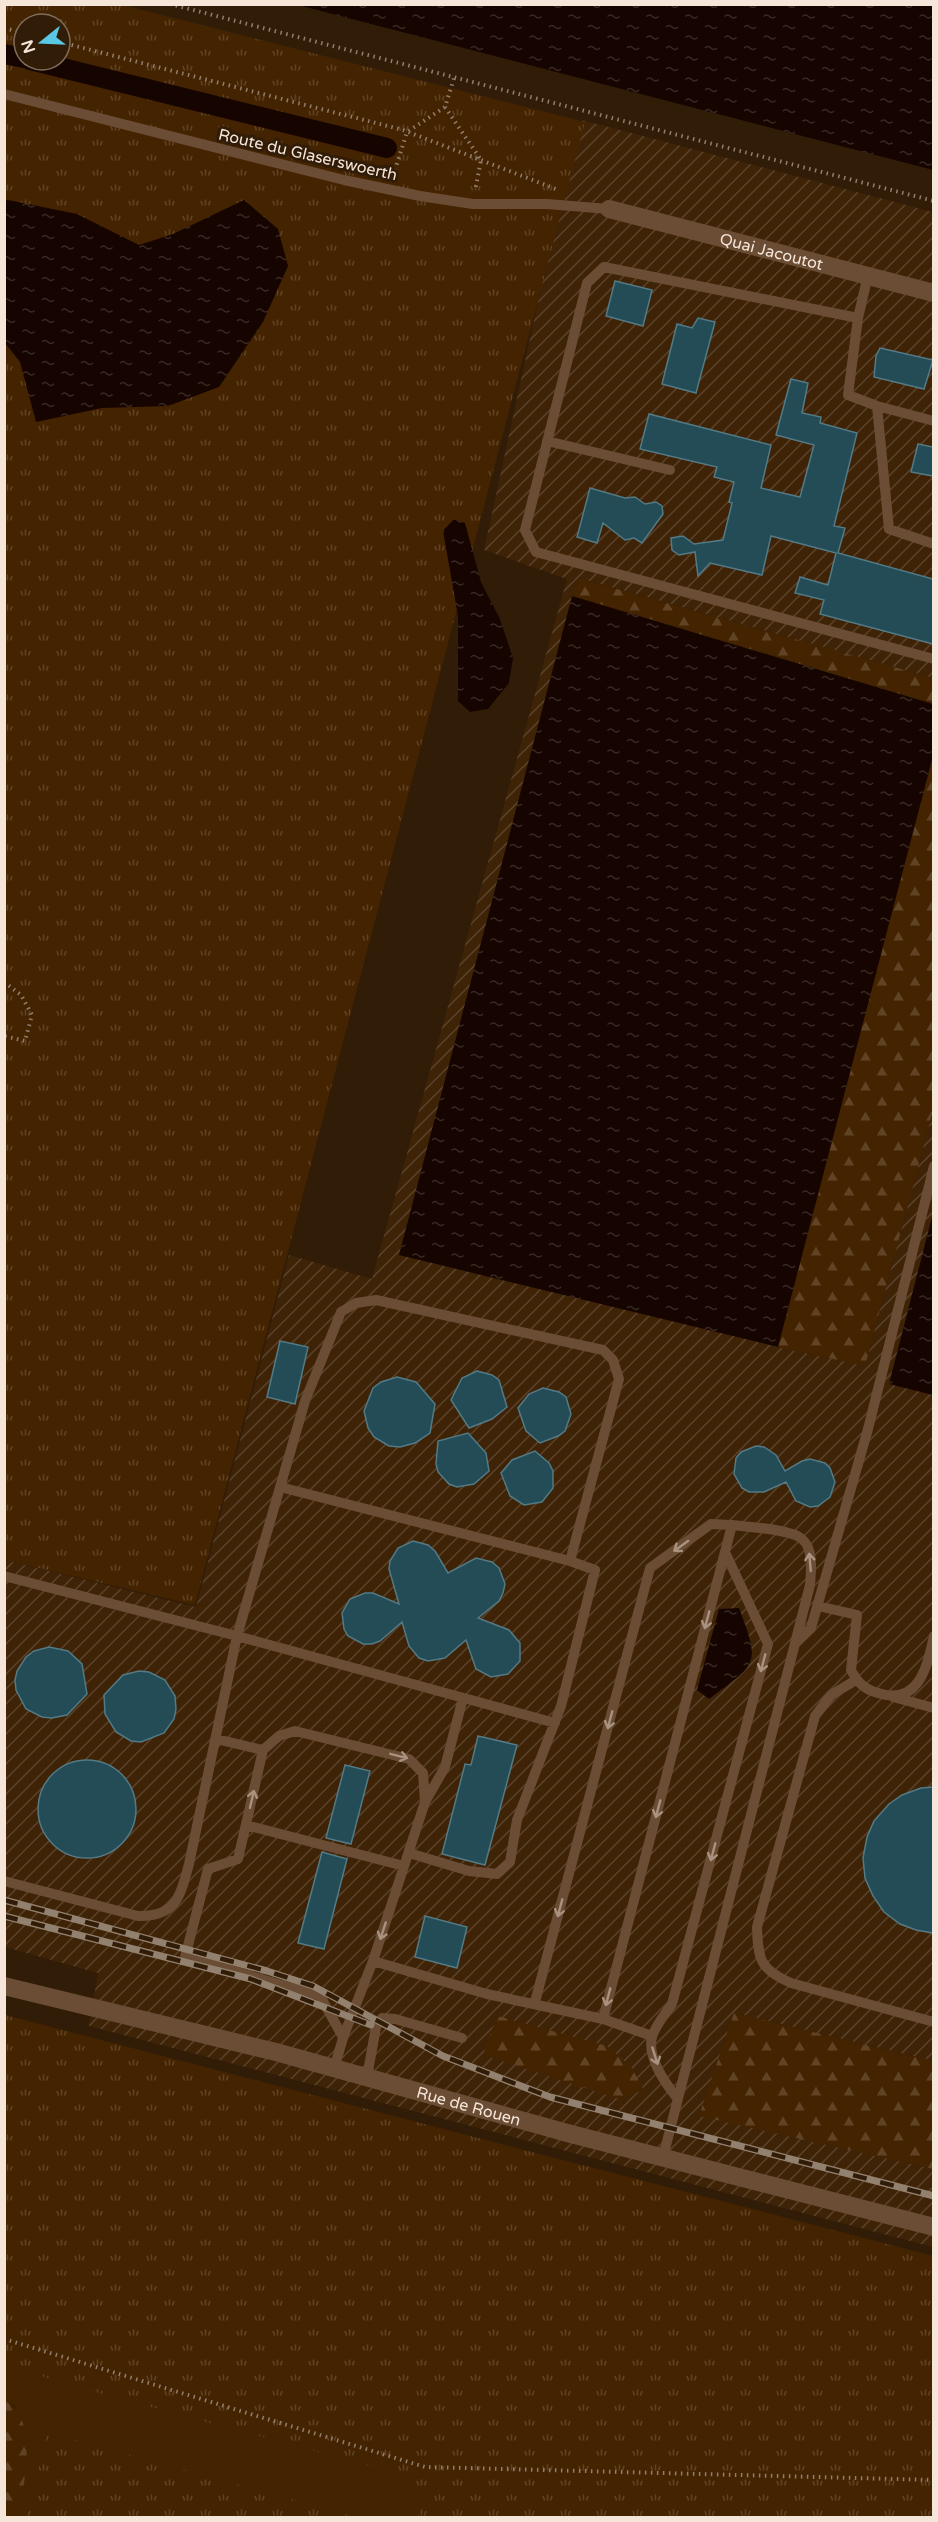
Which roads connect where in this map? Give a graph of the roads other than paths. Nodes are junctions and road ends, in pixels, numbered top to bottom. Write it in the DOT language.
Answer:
graph roads {
  1 [pos="4,94"];
  2 [pos="609,209"];
  3 [pos="868,275"];
  4 [pos="933,293"];
  5 [pos="858,318"];
  6 [pos="877,406"];
  7 [pos="933,421"];
  8 [pos="547,441"];
  9 [pos="670,470"];
  10 [pos="933,544"];
  11 [pos="933,659"];
  12 [pos="933,1166"];
  13 [pos="280,1486"];
  14 [pos="732,1525"];
  15 [pos="725,1552"];
  16 [pos="570,1561"];
  17 [pos="4,1576"];
  18 [pos="818,1606"];
  19 [pos="237,1636"];
  20 [pos="933,1636"];
  21 [pos="795,1643"];
  22 [pos="856,1680"];
  23 [pos="893,1697"];
  24 [pos="463,1698"];
  25 [pos="933,1708"];
  26 [pos="555,1723"];
  27 [pos="216,1739"];
  28 [pos="263,1750"];
  29 [pos="425,1802"];
  30 [pos="246,1825"];
  31 [pos="409,1853"];
  32 [pos="189,1864"];
  33 [pos="404,1866"];
  34 [pos="208,1869"];
  35 [pos="4,1881"];
  36 [pos="373,1961"];
  37 [pos="4,1986"];
  38 [pos="535,2002"];
  39 [pos="603,2019"];
  40 [pos="933,2022"];
  41 [pos="652,2036"];
  42 [pos="343,2037"];
  43 [pos="462,2038"];
  44 [pos="334,2068"];
  45 [pos="367,2077"];
  46 [pos="677,2098"];
  47 [pos="663,2157"];
  48 [pos="933,2227"];
  1 -- 2 [label="lane, Route du Glaserswoerth"];
  2 -- 3 [label="street, Quai Jacoutot"];
  3 -- 4 [label="street, Quai Jacoutot"];
  3 -- 5 [label="lane"];
  5 -- 6 [label="lane"];
  5 -- 8 [label="lane"];
  6 -- 7 [label="lane"];
  6 -- 10 [label="lane"];
  8 -- 9 [label="lane"];
  8 -- 11 [label="lane"];
  12 -- 18 [label="lane"];
  13 -- 16 [label="lane"];
  13 -- 16 [label="lane"];
  13 -- 19 [label="lane"];
  14 -- 15 [label="lane"];
  21 -- 14 [label="lane, one-way"];
  14 -- 38 [label="lane, one-way"];
  15 -- 39 [label="lane, one-way"];
  15 -- 41 [label="lane, one-way"];
  16 -- 26 [label="lane"];
  17 -- 19 [label="lane"];
  18 -- 21 [label="lane"];
  18 -- 22 [label="lane"];
  19 -- 24 [label="lane"];
  19 -- 27 [label="lane"];
  20 -- 23 [label="lane"];
  21 -- 46 [label="lane"];
  22 -- 23 [label="lane"];
  22 -- 40 [label="lane"];
  23 -- 25 [label="lane"];
  24 -- 26 [label="lane"];
  24 -- 29 [label="lane"];
  26 -- 31 [label="lane"];
  27 -- 28 [label="lane"];
  27 -- 32 [label="lane"];
  28 -- 29 [label="lane, one-way"];
  30 -- 28 [label="lane, one-way"];
  29 -- 31 [label="lane"];
  30 -- 33 [label="lane"];
  30 -- 34 [label="lane"];
  31 -- 33 [label="lane"];
  32 -- 34 [label="lane"];
  32 -- 35 [label="lane"];
  33 -- 36 [label="lane, one-way"];
  34 -- 42 [label="lane"];
  36 -- 38 [label="lane"];
  36 -- 42 [label="lane"];
  37 -- 44 [label="street, Rue de Rouen"];
  38 -- 39 [label="lane"];
  39 -- 41 [label="lane"];
  41 -- 46 [label="lane, one-way"];
  42 -- 44 [label="lane"];
  43 -- 45 [label="lane"];
  44 -- 45 [label="street, Rue de Rouen"];
  45 -- 47 [label="street, Rue de Rouen"];
  46 -- 47 [label="lane"];
  47 -- 48 [label="street, Rue de Rouen"];
}
